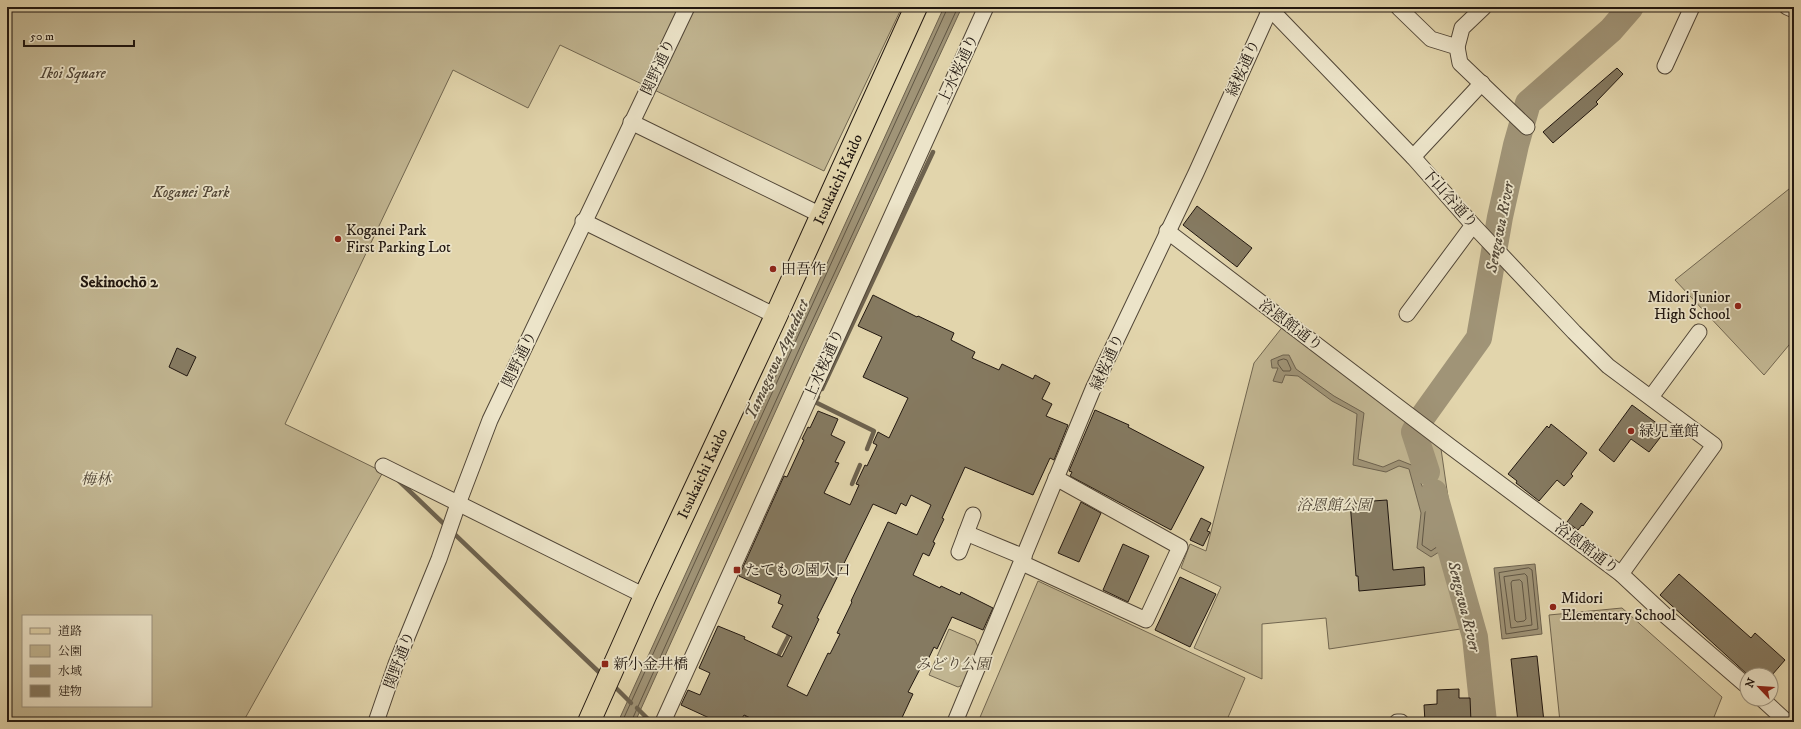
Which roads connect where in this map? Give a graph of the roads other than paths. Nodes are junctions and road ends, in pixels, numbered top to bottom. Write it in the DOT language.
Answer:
graph roads {
  1 [pos="686,7"];
  2 [pos="916,7"];
  3 [pos="986,7"];
  4 [pos="1484,7"];
  5 [pos="1692,7"];
  6 [pos="1787,7"];
  7 [pos="1268,8"];
  8 [pos="1399,8"];
  9 [pos="1794,10"];
  10 [pos="1457,47"];
  11 [pos="1665,66"];
  12 [pos="1482,83"];
  13 [pos="631,122"];
  14 [pos="1527,127"];
  15 [pos="1413,157"];
  16 [pos="821,215"];
  17 [pos="584,221"];
  18 [pos="1478,230"];
  19 [pos="1167,231"];
  20 [pos="1406,314"];
  21 [pos="776,316"];
  22 [pos="1699,332"];
  23 [pos="1651,397"];
  24 [pos="383,466"];
  25 [pos="1056,478"];
  26 [pos="458,504"];
  27 [pos="973,515"];
  28 [pos="966,533"];
  29 [pos="959,552"];
  30 [pos="1023,560"];
  31 [pos="1621,574"];
  32 [pos="645,596"];
  33 [pos="1739,679"];
  34 [pos="1768,710"];
  35 [pos="376,722"];
  36 [pos="589,722"];
  37 [pos="663,722"];
  38 [pos="955,722"];
  39 [pos="1397,722"];
  40 [pos="1401,722"];
  41 [pos="1787,722"];
  1 -- 13 [label="street, 関野通り"];
  2 -- 16 [label="main road, Itsukaichi Kaido"];
  3 -- 37 [label="street, 上水桜通り"];
  4 -- 10 [label="street"];
  5 -- 11 [label="street"];
  6 -- 9 [label="street"];
  7 -- 15 [label="street, 下山谷通り"];
  7 -- 19 [label="street, 緑桜通り"];
  8 -- 10 [label="street"];
  10 -- 12 [label="street"];
  12 -- 14 [label="street"];
  12 -- 15 [label="street"];
  13 -- 16 [label="street"];
  13 -- 17 [label="street, 関野通り"];
  15 -- 18 [label="street, 下山谷通り"];
  16 -- 21 [label="main road, Itsukaichi Kaido"];
  17 -- 21 [label="street"];
  17 -- 26 [label="street, 関野通り"];
  18 -- 20 [label="street"];
  18 -- 23 [label="street, 下山谷通り"];
  19 -- 25 [label="street, 緑桜通り"];
  19 -- 31 [label="street, 浴恩館通り"];
  21 -- 32 [label="main road, Itsukaichi Kaido"];
  22 -- 23 [label="street"];
  23 -- 31 [label="street, 下山谷通り"];
  24 -- 26 [label="street"];
  25 -- 30 [label="street, 緑桜通り"];
  25 -- 30 [label="street"];
  26 -- 32 [label="street"];
  26 -- 35 [label="street, 関野通り"];
  27 -- 28 [label="street"];
  28 -- 29 [label="street"];
  28 -- 30 [label="street"];
  30 -- 38 [label="street, 緑桜通り"];
  31 -- 33 [label="street, 浴恩館通り"];
  32 -- 36 [label="main road, Itsukaichi Kaido"];
  34 -- 41 [label="street"];
  39 -- 40 [label="street"];
}
